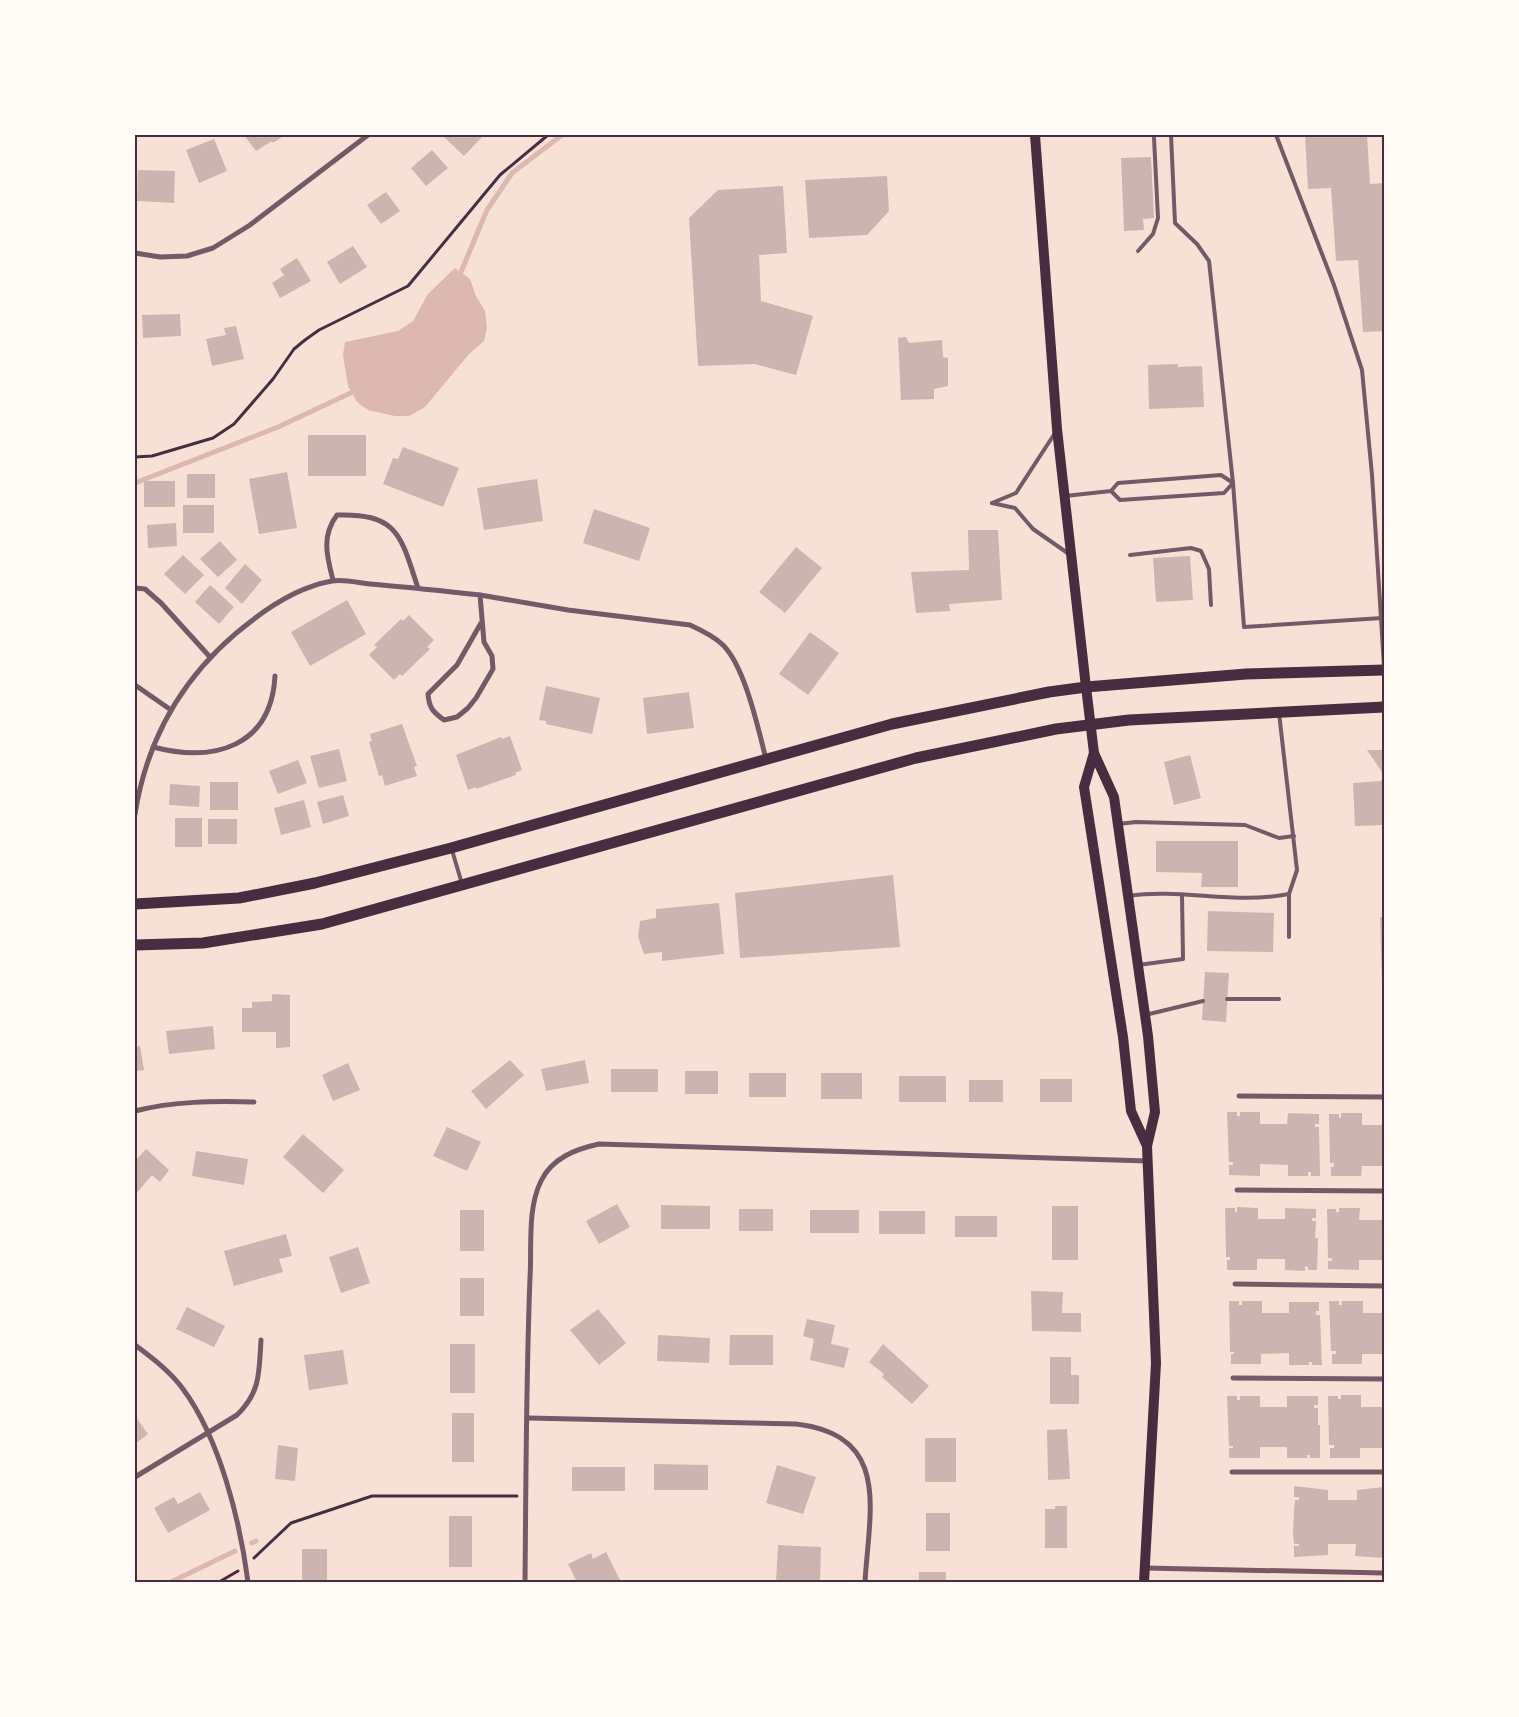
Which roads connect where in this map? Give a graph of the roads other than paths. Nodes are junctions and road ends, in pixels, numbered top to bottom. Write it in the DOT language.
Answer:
graph roads {
  1 [pos="368,135"];
  2 [pos="1036,135"];
  3 [pos="1171,135"];
  4 [pos="1276,135"];
  5 [pos="1154,138"];
  6 [pos="1138,251"];
  7 [pos="135,252"];
  8 [pos="1057,429"];
  9 [pos="1233,482"];
  10 [pos="1111,491"];
  11 [pos="1065,496"];
  12 [pos="1130,555"];
  13 [pos="1072,556"];
  14 [pos="334,580"];
  15 [pos="135,588"];
  16 [pos="418,588"];
  17 [pos="480,595"];
  18 [pos="1211,605"];
  19 [pos="1382,606"];
  20 [pos="1382,618"];
  21 [pos="481,623"];
  22 [pos="210,657"];
  23 [pos="1384,668"];
  24 [pos="274,676"];
  25 [pos="135,685"];
  26 [pos="1086,687"];
  27 [pos="1384,707"];
  28 [pos="171,710"];
  29 [pos="1279,711"];
  30 [pos="1091,724"];
  31 [pos="154,747"];
  32 [pos="1094,753"];
  33 [pos="766,759"];
  34 [pos="135,814"];
  35 [pos="1116,825"];
  36 [pos="1294,836"];
  37 [pos="451,848"];
  38 [pos="463,886"];
  39 [pos="1289,894"];
  40 [pos="1182,895"];
  41 [pos="1128,896"];
  42 [pos="135,904"];
  43 [pos="1289,937"];
  44 [pos="135,945"];
  45 [pos="1138,965"];
  46 [pos="1279,999"];
  47 [pos="1227,1000"];
  48 [pos="1203,1001"];
  49 [pos="1145,1015"];
  50 [pos="1239,1096"];
  51 [pos="1384,1097"];
  52 [pos="254,1102"];
  53 [pos="135,1111"];
  54 [pos="1147,1146"];
  55 [pos="1148,1161"];
  56 [pos="1237,1190"];
  57 [pos="1384,1190"];
  58 [pos="1235,1284"];
  59 [pos="1384,1286"];
  60 [pos="261,1340"];
  61 [pos="135,1345"];
  62 [pos="1233,1378"];
  63 [pos="1384,1379"];
  64 [pos="528,1418"];
  65 [pos="207,1434"];
  66 [pos="1232,1472"];
  67 [pos="1384,1472"];
  68 [pos="135,1477"];
  69 [pos="1145,1568"];
  70 [pos="1384,1573"];
  71 [pos="248,1582"];
  72 [pos="525,1582"];
  73 [pos="865,1582"];
  74 [pos="1144,1582"];
  1 -- 7 [label="street"];
  2 -- 8 [label="main road"];
  3 -- 9 [label="lane"];
  4 -- 19 [label="lane"];
  5 -- 6 [label="lane"];
  8 -- 11 [label="main road"];
  8 -- 13 [label="lane"];
  9 -- 10 [label="lane"];
  9 -- 10 [label="lane"];
  9 -- 20 [label="lane"];
  10 -- 11 [label="lane"];
  11 -- 13 [label="main road"];
  12 -- 18 [label="lane"];
  13 -- 26 [label="main road"];
  14 -- 16 [label="street"];
  14 -- 16 [label="street"];
  14 -- 22 [label="street"];
  15 -- 22 [label="street"];
  16 -- 17 [label="street"];
  17 -- 21 [label="street"];
  17 -- 33 [label="street"];
  19 -- 20 [label="lane"];
  20 -- 23 [label="lane"];
  21 -- 21 [label="street"];
  22 -- 28 [label="street"];
  23 -- 26 [label="main road"];
  24 -- 31 [label="street"];
  25 -- 28 [label="street"];
  26 -- 30 [label="main road"];
  26 -- 33 [label="main road"];
  27 -- 29 [label="main road"];
  28 -- 31 [label="street"];
  29 -- 30 [label="main road"];
  29 -- 36 [label="lane"];
  30 -- 32 [label="main road"];
  30 -- 38 [label="main road"];
  31 -- 34 [label="street"];
  32 -- 35 [label="main road"];
  32 -- 54 [label="main road"];
  33 -- 37 [label="main road"];
  35 -- 36 [label="lane"];
  35 -- 41 [label="main road"];
  36 -- 39 [label="lane"];
  37 -- 38 [label="lane"];
  37 -- 42 [label="main road"];
  38 -- 44 [label="main road"];
  39 -- 40 [label="lane"];
  39 -- 43 [label="lane"];
  40 -- 41 [label="lane"];
  40 -- 45 [label="lane"];
  41 -- 45 [label="main road"];
  45 -- 49 [label="main road"];
  46 -- 47 [label="lane"];
  48 -- 49 [label="lane"];
  49 -- 54 [label="main road"];
  50 -- 51 [label="street"];
  52 -- 53 [label="street"];
  54 -- 55 [label="main road"];
  55 -- 64 [label="street"];
  55 -- 69 [label="main road"];
  56 -- 57 [label="street"];
  58 -- 59 [label="street"];
  60 -- 65 [label="street"];
  61 -- 65 [label="street"];
  62 -- 63 [label="street"];
  64 -- 72 [label="street"];
  64 -- 73 [label="street"];
  65 -- 68 [label="street"];
  65 -- 71 [label="street"];
  66 -- 67 [label="street"];
  69 -- 70 [label="street"];
  69 -- 74 [label="main road"];
}
